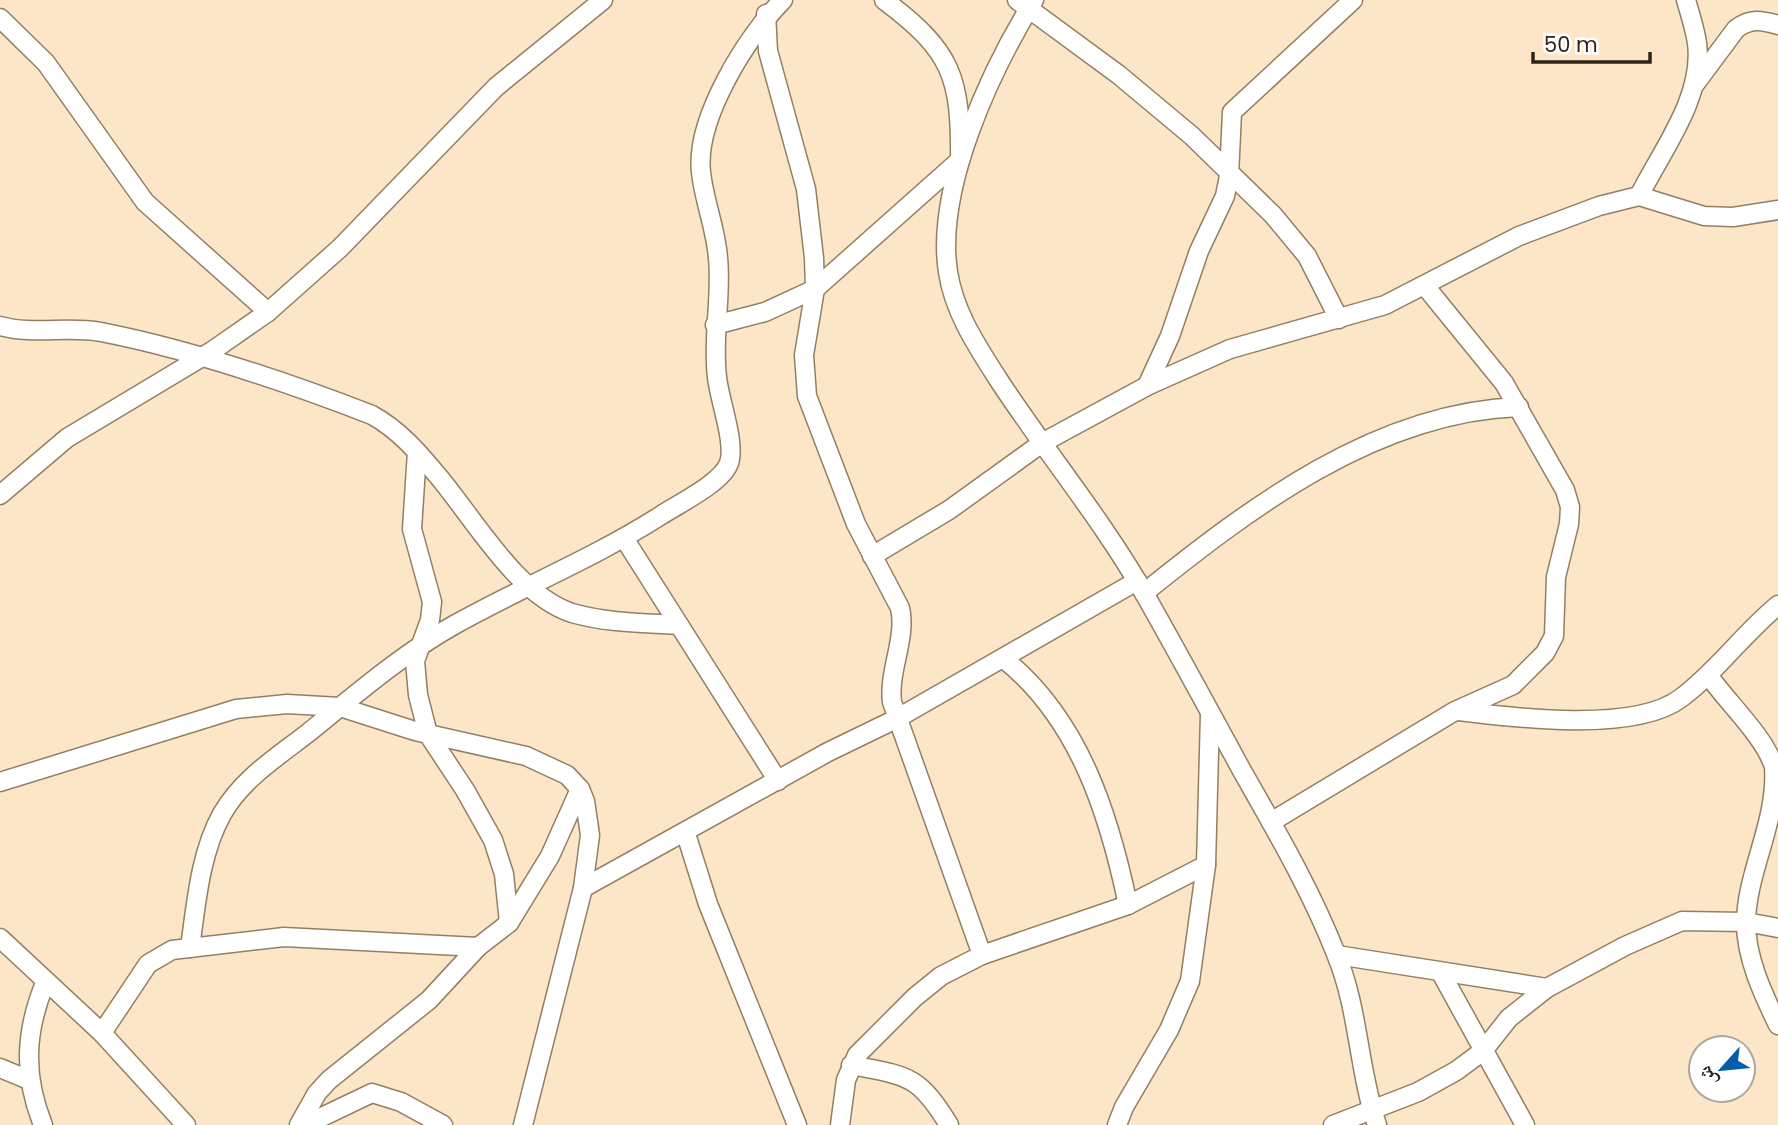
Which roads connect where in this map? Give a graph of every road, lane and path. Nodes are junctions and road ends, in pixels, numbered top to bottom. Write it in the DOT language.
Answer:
graph roads {
  1 [pos="603,0"];
  2 [pos="783,0"];
  3 [pos="884,0"];
  4 [pos="1353,0"];
  5 [pos="1686,0"];
  6 [pos="1027,3"];
  7 [pos="766,9"];
  8 [pos="0,18"];
  9 [pos="1778,25"];
  10 [pos="1689,93"];
  11 [pos="960,160"];
  12 [pos="1229,176"];
  13 [pos="1639,195"];
  14 [pos="1778,210"];
  15 [pos="1426,286"];
  16 [pos="815,289"];
  17 [pos="268,313"];
  18 [pos="1339,319"];
  19 [pos="715,325"];
  20 [pos="0,326"];
  21 [pos="203,356"];
  22 [pos="1147,386"];
  23 [pos="1519,407"];
  24 [pos="1042,443"];
  25 [pos="418,452"];
  26 [pos="0,495"];
  27 [pos="624,538"];
  28 [pos="872,556"];
  29 [pos="528,587"];
  30 [pos="1140,587"];
  31 [pos="1778,605"];
  32 [pos="679,625"];
  33 [pos="418,648"];
  34 [pos="1004,659"];
  35 [pos="1709,676"];
  36 [pos="340,707"];
  37 [pos="1455,711"];
  38 [pos="1210,713"];
  39 [pos="896,719"];
  40 [pos="428,734"];
  41 [pos="778,781"];
  42 [pos="0,782"];
  43 [pos="580,789"];
  44 [pos="1270,822"];
  45 [pos="686,834"];
  46 [pos="1206,865"];
  47 [pos="583,888"];
  48 [pos="1128,905"];
  49 [pos="1746,922"];
  50 [pos="509,923"];
  51 [pos="1778,928"];
  52 [pos="0,938"];
  53 [pos="478,947"];
  54 [pos="190,948"];
  55 [pos="982,955"];
  56 [pos="1337,955"];
  57 [pos="1441,973"];
  58 [pos="45,983"];
  59 [pos="1547,988"];
  60 [pos="1778,1025"];
  61 [pos="102,1032"];
  62 [pos="1483,1051"];
  63 [pos="851,1065"];
  64 [pos="0,1069"];
  65 [pos="29,1080"];
  66 [pos="1375,1118"];
  67 [pos="43,1125"];
  68 [pos="186,1125"];
  69 [pos="299,1125"];
  70 [pos="305,1125"];
  71 [pos="443,1125"];
  72 [pos="523,1125"];
  73 [pos="797,1125"];
  74 [pos="840,1125"];
  75 [pos="949,1125"];
  76 [pos="1117,1125"];
  77 [pos="1333,1125"];
  78 [pos="1525,1125"];
  1 -- 17 [label="street"];
  2 -- 7 [label="street"];
  3 -- 11 [label="street"];
  4 -- 12 [label="street"];
  5 -- 10 [label="street"];
  6 -- 11 [label="street"];
  6 -- 12 [label="street"];
  7 -- 16 [label="street"];
  7 -- 19 [label="street"];
  8 -- 17 [label="street"];
  9 -- 10 [label="street"];
  10 -- 13 [label="street"];
  11 -- 16 [label="street"];
  11 -- 24 [label="street"];
  12 -- 18 [label="street"];
  12 -- 22 [label="street"];
  13 -- 14 [label="street"];
  13 -- 15 [label="street"];
  15 -- 18 [label="street"];
  15 -- 23 [label="street"];
  16 -- 19 [label="street"];
  16 -- 28 [label="street"];
  17 -- 21 [label="street"];
  18 -- 22 [label="street"];
  19 -- 27 [label="street"];
  20 -- 21 [label="street"];
  21 -- 25 [label="street"];
  21 -- 26 [label="street"];
  22 -- 24 [label="street"];
  23 -- 30 [label="street"];
  23 -- 37 [label="street"];
  24 -- 28 [label="street"];
  24 -- 30 [label="street"];
  25 -- 29 [label="street"];
  25 -- 33 [label="street"];
  27 -- 29 [label="street"];
  27 -- 32 [label="street"];
  28 -- 39 [label="street"];
  29 -- 32 [label="street"];
  29 -- 33 [label="street"];
  30 -- 34 [label="street"];
  30 -- 38 [label="street"];
  31 -- 35 [label="street"];
  32 -- 41 [label="street"];
  33 -- 36 [label="street"];
  33 -- 40 [label="street"];
  34 -- 39 [label="street"];
  34 -- 48 [label="street"];
  35 -- 37 [label="street"];
  35 -- 49 [label="street"];
  36 -- 40 [label="street"];
  36 -- 42 [label="street"];
  36 -- 54 [label="street"];
  37 -- 44 [label="street"];
  38 -- 44 [label="street"];
  38 -- 46 [label="street"];
  39 -- 41 [label="street"];
  39 -- 55 [label="street"];
  40 -- 43 [label="street"];
  40 -- 50 [label="street"];
  41 -- 45 [label="street"];
  43 -- 47 [label="street"];
  43 -- 50 [label="street"];
  44 -- 56 [label="street"];
  45 -- 47 [label="street"];
  45 -- 73 [label="street"];
  46 -- 48 [label="street"];
  46 -- 76 [label="street"];
  47 -- 72 [label="street"];
  48 -- 55 [label="street"];
  49 -- 51 [label="street"];
  49 -- 59 [label="street"];
  49 -- 60 [label="street"];
  50 -- 53 [label="street"];
  52 -- 58 [label="street"];
  53 -- 54 [label="street"];
  53 -- 69 [label="street"];
  54 -- 61 [label="street"];
  55 -- 63 [label="street"];
  56 -- 57 [label="street"];
  56 -- 66 [label="street"];
  57 -- 59 [label="street"];
  57 -- 62 [label="street"];
  58 -- 61 [label="street"];
  58 -- 65 [label="street"];
  59 -- 62 [label="street"];
  61 -- 68 [label="street"];
  62 -- 66 [label="street"];
  62 -- 78 [label="street"];
  63 -- 74 [label="street"];
  63 -- 75 [label="street"];
  64 -- 65 [label="street"];
  65 -- 67 [label="street"];
  66 -- 77 [label="street"];
  70 -- 71 [label="street"];
}
